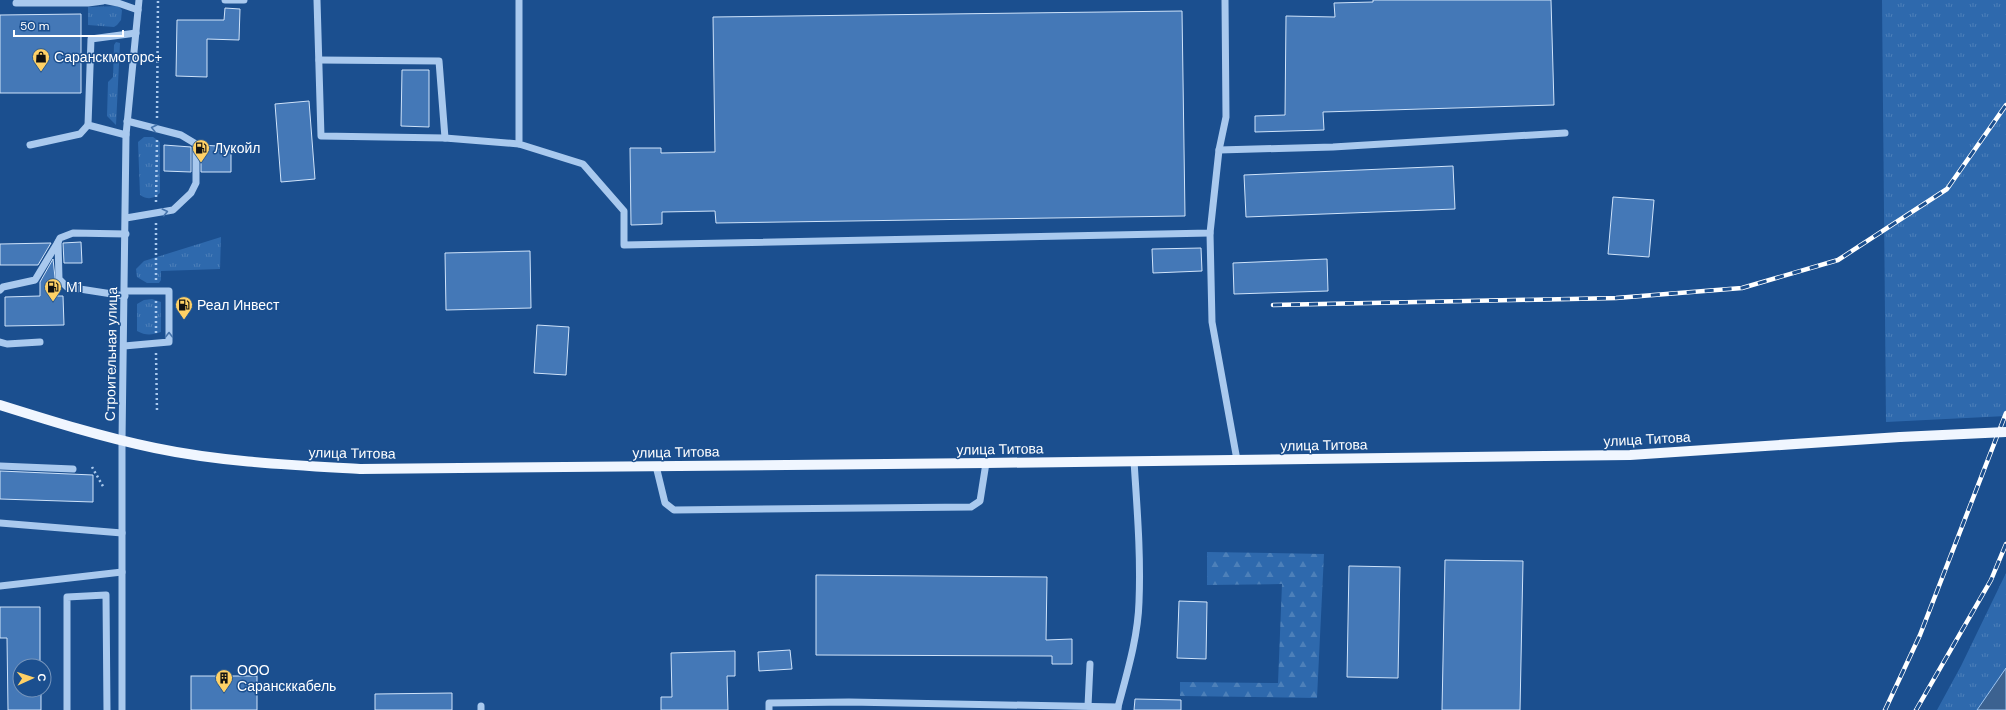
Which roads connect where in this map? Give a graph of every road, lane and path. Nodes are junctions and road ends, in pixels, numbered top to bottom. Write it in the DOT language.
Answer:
graph roads {
  1 [pos="103,0"];
  2 [pos="139,0"];
  3 [pos="224,0"];
  4 [pos="244,0"];
  5 [pos="317,0"];
  6 [pos="519,0"];
  7 [pos="1225,0"];
  8 [pos="16,4"];
  9 [pos="138,10"];
  10 [pos="136,33"];
  11 [pos="319,60"];
  12 [pos="127,121"];
  13 [pos="88,125"];
  14 [pos="1564,133"];
  15 [pos="126,135"];
  16 [pos="445,138"];
  17 [pos="519,144"];
  18 [pos="30,145"];
  19 [pos="1219,150"];
  20 [pos="126,218"];
  21 [pos="1210,233"];
  22 [pos="126,234"];
  23 [pos="58,242"];
  24 [pos="0,290"];
  25 [pos="125,293"];
  26 [pos="0,342"];
  27 [pos="40,342"];
  28 [pos="124,346"];
  29 [pos="0,405"];
  30 [pos="2006,432"];
  31 [pos="122,441"];
  32 [pos="1237,460"];
  33 [pos="1134,461"];
  34 [pos="986,463"];
  35 [pos="0,466"];
  36 [pos="656,466"];
  37 [pos="92,467"];
  38 [pos="73,469"];
  39 [pos="104,488"];
  40 [pos="0,523"];
  41 [pos="122,533"];
  42 [pos="122,572"];
  43 [pos="0,586"];
  44 [pos="1090,664"];
  45 [pos="1088,706"];
  46 [pos="1118,708"];
  47 [pos="67,710"];
  48 [pos="107,710"];
  49 [pos="122,710"];
  50 [pos="769,710"];
  1 -- 8 [label="street"];
  1 -- 9 [label="street"];
  2 -- 9 [label="street, Строительная улица"];
  3 -- 4 [label="street"];
  5 -- 11 [label="street"];
  6 -- 17 [label="street"];
  7 -- 19 [label="street"];
  9 -- 10 [label="street, Строительная улица"];
  10 -- 12 [label="street, Строительная улица"];
  10 -- 13 [label="street"];
  11 -- 16 [label="street"];
  11 -- 16 [label="street"];
  12 -- 15 [label="street, Строительная улица"];
  20 -- 12 [label="street, one-way"];
  13 -- 15 [label="street"];
  13 -- 18 [label="street"];
  14 -- 19 [label="street"];
  15 -- 20 [label="street, Строительная улица"];
  16 -- 17 [label="street"];
  17 -- 21 [label="street"];
  19 -- 21 [label="street"];
  20 -- 22 [label="street, Строительная улица"];
  21 -- 32 [label="street"];
  22 -- 23 [label="street"];
  22 -- 25 [label="street, Строительная улица"];
  23 -- 24 [label="street"];
  23 -- 25 [label="street"];
  25 -- 28 [label="street, Строительная улица"];
  28 -- 25 [label="street, one-way"];
  26 -- 27 [label="street"];
  28 -- 31 [label="street, Строительная улица"];
  29 -- 31 [label="main road, улица Титова"];
  30 -- 32 [label="main road, улица Титова, bridge"];
  31 -- 36 [label="main road, улица Титова"];
  31 -- 41 [label="street, Строительная улица"];
  32 -- 33 [label="main road, улица Титова"];
  33 -- 34 [label="main road, улица Титова"];
  33 -- 46 [label="street"];
  34 -- 36 [label="main road, улица Титова"];
  34 -- 36 [label="street"];
  35 -- 38 [label="street"];
  37 -- 39 [label="path"];
  40 -- 41 [label="street"];
  41 -- 42 [label="street, Строительная улица"];
  42 -- 43 [label="street"];
  42 -- 49 [label="street, Строительная улица"];
  44 -- 45 [label="street"];
  45 -- 46 [label="street"];
  45 -- 50 [label="street"];
  47 -- 48 [label="street"];
}
